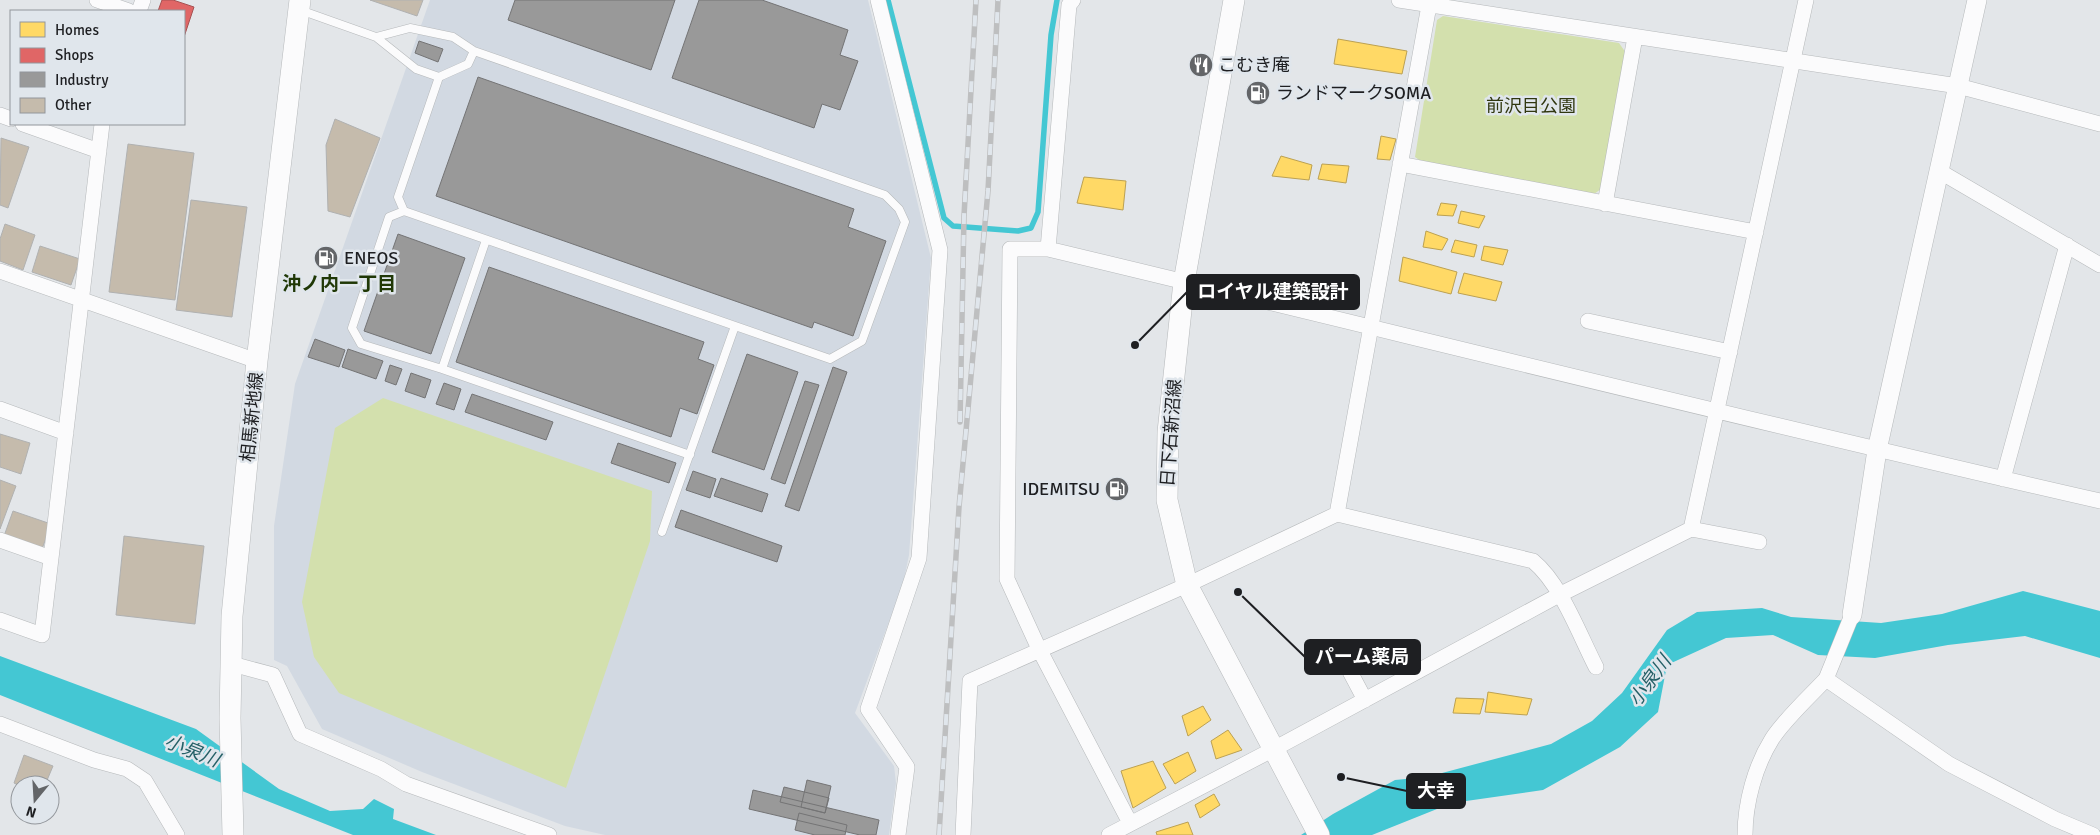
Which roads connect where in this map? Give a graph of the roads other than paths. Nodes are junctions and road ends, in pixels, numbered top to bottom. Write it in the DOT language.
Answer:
graph roads {
  1 [pos="97,0"];
  2 [pos="878,0"];
  3 [pos="1073,0"];
  4 [pos="1234,0"];
  5 [pos="1399,0"];
  6 [pos="1806,0"];
  7 [pos="1977,0"];
  8 [pos="1429,2"];
  9 [pos="299,5"];
  10 [pos="126,10"];
  11 [pos="376,37"];
  12 [pos="1635,37"];
  13 [pos="474,51"];
  14 [pos="1792,61"];
  15 [pos="439,77"];
  16 [pos="1958,86"];
  17 [pos="2100,124"];
  18 [pos="26,125"];
  19 [pos="102,125"];
  20 [pos="99,150"];
  21 [pos="1400,164"];
  22 [pos="1939,171"];
  23 [pos="1606,204"];
  24 [pos="404,211"];
  25 [pos="1756,232"];
  26 [pos="486,240"];
  27 [pos="2067,246"];
  28 [pos="1048,249"];
  29 [pos="2100,265"];
  30 [pos="0,271"];
  31 [pos="1184,282"];
  32 [pos="81,300"];
  33 [pos="1588,321"];
  34 [pos="735,326"];
  35 [pos="1369,328"];
  36 [pos="1730,352"];
  37 [pos="257,362"];
  38 [pos="442,369"];
  39 [pos="0,409"];
  40 [pos="1717,410"];
  41 [pos="66,432"];
  42 [pos="1877,450"];
  43 [pos="690,455"];
  44 [pos="2003,479"];
  45 [pos="2100,501"];
  46 [pos="1337,514"];
  47 [pos="1691,529"];
  48 [pos="662,532"];
  49 [pos="0,540"];
  50 [pos="1760,542"];
  51 [pos="51,558"];
  52 [pos="1187,585"];
  53 [pos="1559,595"];
  54 [pos="1852,615"];
  55 [pos="0,620"];
  56 [pos="1040,649"];
  57 [pos="1338,649"];
  58 [pos="232,664"];
  59 [pos="1596,667"];
  60 [pos="1828,675"];
  61 [pos="1364,700"];
  62 [pos="0,724"];
  63 [pos="1272,750"];
  64 [pos="1130,823"];
  65 [pos="233,826"];
  66 [pos="177,835"];
  67 [pos="549,835"];
  68 [pos="898,835"];
  69 [pos="963,835"];
  70 [pos="1109,835"];
  71 [pos="1319,835"];
  72 [pos="1745,835"];
  73 [pos="2093,835"];
  1 -- 10 [label="street"];
  2 -- 68 [label="street"];
  3 -- 28 [label="street"];
  4 -- 31 [label="main road, 日下石新沼線"];
  5 -- 8 [label="street"];
  6 -- 14 [label="street"];
  7 -- 16 [label="street"];
  8 -- 12 [label="street"];
  8 -- 21 [label="street"];
  9 -- 11 [label="lane"];
  9 -- 37 [label="main road, 相馬新地線"];
  11 -- 13 [label="lane"];
  11 -- 15 [label="lane"];
  12 -- 14 [label="street"];
  12 -- 23 [label="street"];
  13 -- 15 [label="lane"];
  13 -- 34 [label="lane"];
  14 -- 16 [label="street"];
  14 -- 25 [label="street"];
  15 -- 24 [label="lane"];
  16 -- 17 [label="street"];
  16 -- 22 [label="street"];
  18 -- 20 [label="street"];
  19 -- 20 [label="street"];
  20 -- 32 [label="street"];
  21 -- 23 [label="street"];
  21 -- 35 [label="street"];
  22 -- 27 [label="street"];
  22 -- 42 [label="street"];
  23 -- 25 [label="street"];
  24 -- 26 [label="lane"];
  24 -- 38 [label="lane"];
  25 -- 36 [label="street"];
  26 -- 34 [label="lane"];
  26 -- 38 [label="lane"];
  27 -- 29 [label="street"];
  27 -- 44 [label="street"];
  28 -- 31 [label="street"];
  28 -- 56 [label="street"];
  30 -- 32 [label="street"];
  31 -- 35 [label="street"];
  31 -- 52 [label="main road, 日下石新沼線"];
  32 -- 37 [label="street"];
  32 -- 41 [label="street"];
  33 -- 36 [label="street"];
  34 -- 43 [label="lane"];
  35 -- 40 [label="street"];
  35 -- 46 [label="street"];
  36 -- 40 [label="street"];
  37 -- 58 [label="main road, 相馬新地線"];
  38 -- 43 [label="lane"];
  39 -- 41 [label="street"];
  40 -- 42 [label="street"];
  40 -- 47 [label="street"];
  41 -- 51 [label="street"];
  42 -- 44 [label="street"];
  42 -- 54 [label="street"];
  43 -- 48 [label="lane"];
  44 -- 45 [label="street"];
  46 -- 52 [label="street"];
  46 -- 53 [label="street"];
  47 -- 50 [label="street"];
  47 -- 53 [label="street"];
  49 -- 51 [label="street"];
  51 -- 55 [label="street"];
  52 -- 56 [label="street"];
  52 -- 63 [label="main road, 日下石新沼線"];
  53 -- 59 [label="street"];
  53 -- 61 [label="street"];
  54 -- 60 [label="street"];
  56 -- 64 [label="street"];
  56 -- 69 [label="street"];
  57 -- 61 [label="street"];
  58 -- 65 [label="main road, 相馬新地線"];
  58 -- 67 [label="street"];
  60 -- 72 [label="street"];
  60 -- 73 [label="street"];
  61 -- 63 [label="street"];
  62 -- 66 [label="street"];
  63 -- 64 [label="street"];
  63 -- 71 [label="main road, 日下石新沼線"];
  64 -- 70 [label="street"];
}
